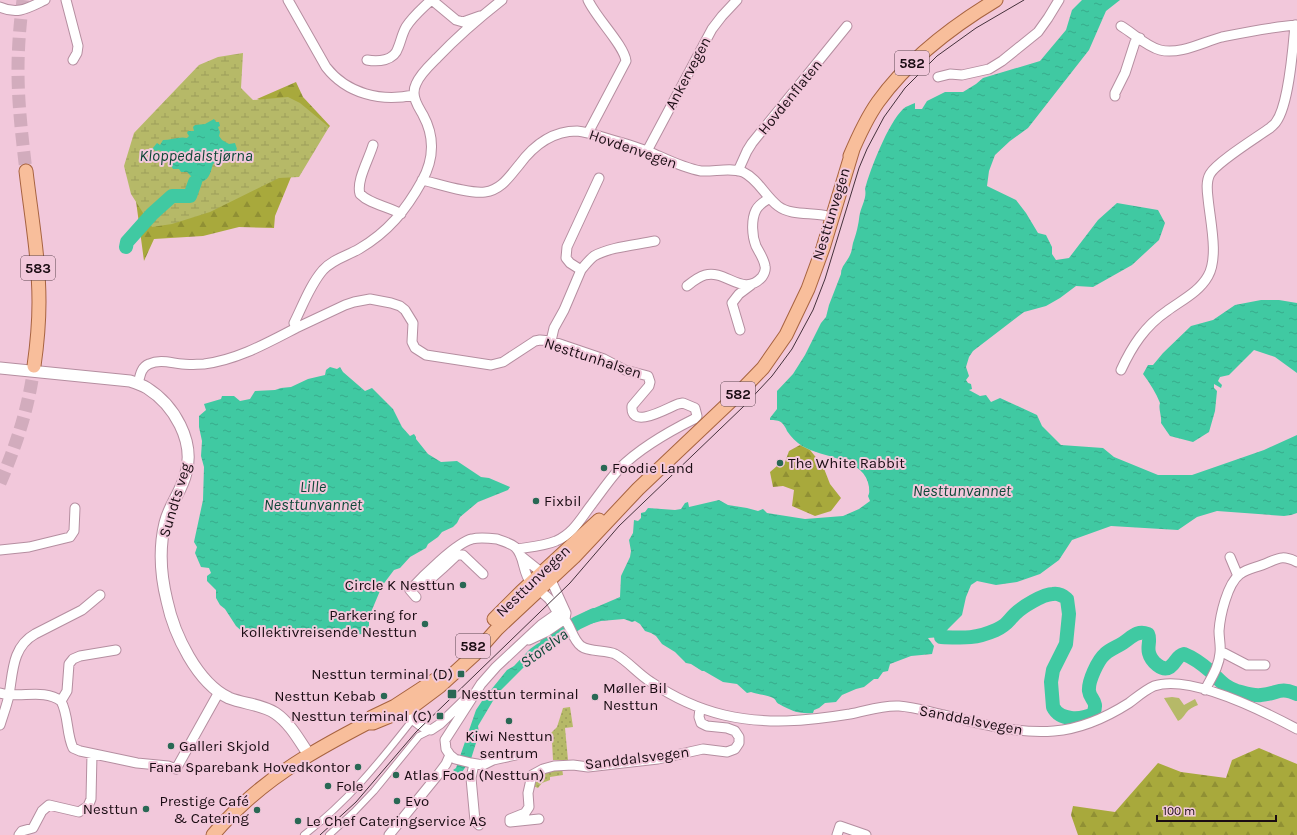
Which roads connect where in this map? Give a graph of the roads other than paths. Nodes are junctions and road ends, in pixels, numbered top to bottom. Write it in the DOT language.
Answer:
graph roads {
  1 [pos="45,0"];
  2 [pos="66,0"];
  3 [pos="288,0"];
  4 [pos="431,0"];
  5 [pos="502,0"];
  6 [pos="588,0"];
  7 [pos="737,0"];
  8 [pos="996,0"];
  9 [pos="1059,0"];
  10 [pos="0,7"];
  11 [pos="485,14"];
  12 [pos="1296,25"];
  13 [pos="847,26"];
  14 [pos="1122,26"];
  15 [pos="1140,38"];
  16 [pos="74,60"];
  17 [pos="367,60"];
  18 [pos="938,77"];
  19 [pos="1292,84"];
  20 [pos="414,95"];
  21 [pos="1115,96"];
  22 [pos="588,133"];
  23 [pos="373,145"];
  24 [pos="853,149"];
  25 [pos="647,151"];
  26 [pos="26,171"];
  27 [pos="738,171"];
  28 [pos="599,178"];
  29 [pos="422,180"];
  30 [pos="770,198"];
  31 [pos="401,214"];
  32 [pos="828,216"];
  33 [pos="655,241"];
  34 [pos="582,270"];
  35 [pos="812,279"];
  36 [pos="752,284"];
  37 [pos="687,286"];
  38 [pos="296,328"];
  39 [pos="740,330"];
  40 [pos="551,341"];
  41 [pos="34,366"];
  42 [pos="0,368"];
  43 [pos="1121,370"];
  44 [pos="138,384"];
  45 [pos="75,508"];
  46 [pos="0,550"];
  47 [pos="519,553"];
  48 [pos="1230,557"];
  49 [pos="1297,562"];
  50 [pos="440,566"];
  51 [pos="483,574"];
  52 [pos="546,576"];
  53 [pos="1238,576"];
  54 [pos="424,585"];
  55 [pos="534,587"];
  56 [pos="100,595"];
  57 [pos="416,597"];
  58 [pos="563,618"];
  59 [pos="116,650"];
  60 [pos="1220,652"];
  61 [pos="1265,665"];
  62 [pos="481,684"];
  63 [pos="1205,690"];
  64 [pos="219,692"];
  65 [pos="4,695"];
  66 [pos="423,699"];
  67 [pos="61,701"];
  68 [pos="700,708"];
  69 [pos="399,709"];
  70 [pos="412,721"];
  71 [pos="0,725"];
  72 [pos="1297,729"];
  73 [pos="431,730"];
  74 [pos="96,754"];
  75 [pos="309,755"];
  76 [pos="516,755"];
  77 [pos="452,757"];
  78 [pos="473,766"];
  79 [pos="539,819"];
  80 [pos="479,822"];
  81 [pos="18,835"];
  82 [pos="213,835"];
  83 [pos="304,835"];
  84 [pos="329,835"];
  85 [pos="389,835"];
  86 [pos="837,835"];
  87 [pos="866,835"];
  1 -- 10 [label="street"];
  2 -- 16 [label="street"];
  3 -- 20 [label="street"];
  4 -- 11 [label="street"];
  4 -- 17 [label="street"];
  5 -- 11 [label="street"];
  6 -- 22 [label="street"];
  7 -- 25 [label="street, Ankervegen"];
  8 -- 24 [label="main road, Nesttunvegen / 582"];
  9 -- 18 [label="street"];
  11 -- 20 [label="street"];
  12 -- 15 [label="street"];
  12 -- 19 [label="street"];
  13 -- 27 [label="street, Hovdenflaten"];
  14 -- 15 [label="street"];
  15 -- 21 [label="street"];
  19 -- 43 [label="street"];
  20 -- 29 [label="street"];
  22 -- 25 [label="street, Hovdenvegen"];
  22 -- 29 [label="street, Hovdenvegen"];
  23 -- 31 [label="street"];
  24 -- 32 [label="main road, Nesttunvegen / 582"];
  24 -- 35 [label="main road, Nesttunvegen / 582"];
  25 -- 27 [label="street, Hovdenvegen"];
  26 -- 41 [label="main road, 583"];
  27 -- 30 [label="street"];
  28 -- 34 [label="street"];
  29 -- 31 [label="street"];
  30 -- 32 [label="street"];
  30 -- 36 [label="street"];
  31 -- 38 [label="street"];
  32 -- 35 [label="main road, Nesttunvegen / 582"];
  33 -- 34 [label="street"];
  34 -- 40 [label="street"];
  35 -- 52 [label="main road, Nesttunvegen / 582"];
  36 -- 37 [label="street"];
  36 -- 39 [label="street"];
  38 -- 40 [label="street, Nesttunhalsen"];
  38 -- 44 [label="street"];
  40 -- 47 [label="street, Nesttunhalsen"];
  42 -- 44 [label="street, Sundts veg"];
  44 -- 64 [label="street, Sundts veg"];
  45 -- 46 [label="street"];
  47 -- 50 [label="street"];
  47 -- 52 [label="street"];
  47 -- 55 [label="street"];
  48 -- 53 [label="street"];
  49 -- 53 [label="street"];
  50 -- 51 [label="street"];
  50 -- 54 [label="street"];
  50 -- 57 [label="street"];
  52 -- 55 [label="main road, Nesttunvegen / 582"];
  52 -- 58 [label="street, Sanddalsvegen"];
  53 -- 60 [label="street"];
  55 -- 58 [label="street, Sanddalsvegen"];
  55 -- 66 [label="main road, Nesttunvegen / 582"];
  55 -- 69 [label="main road, Nesttunvegen / 582"];
  56 -- 65 [label="street"];
  58 -- 62 [label="street"];
  58 -- 68 [label="street, Sanddalsvegen"];
  59 -- 67 [label="street"];
  60 -- 61 [label="street"];
  60 -- 63 [label="street"];
  62 -- 73 [label="street"];
  62 -- 77 [label="street"];
  63 -- 68 [label="street, Sanddalsvegen"];
  63 -- 72 [label="street, Sanddalsvegen"];
  64 -- 74 [label="street"];
  64 -- 75 [label="street, Sundts veg"];
  65 -- 67 [label="street"];
  65 -- 71 [label="street"];
  66 -- 69 [label="main road, Nesttunvegen / 582"];
  66 -- 70 [label="street, Nesttunvegen"];
  67 -- 74 [label="street"];
  68 -- 79 [label="street, Sanddalsvegen"];
  69 -- 70 [label="street"];
  69 -- 75 [label="main road, Nesttunvegen / 582"];
  70 -- 73 [label="street"];
  70 -- 83 [label="street"];
  73 -- 84 [label="street"];
  74 -- 81 [label="street"];
  75 -- 82 [label="main road, Nesttunvegen / 582"];
  76 -- 78 [label="street"];
  77 -- 78 [label="street"];
  77 -- 85 [label="street"];
  78 -- 80 [label="street"];
  86 -- 87 [label="street"];
}
